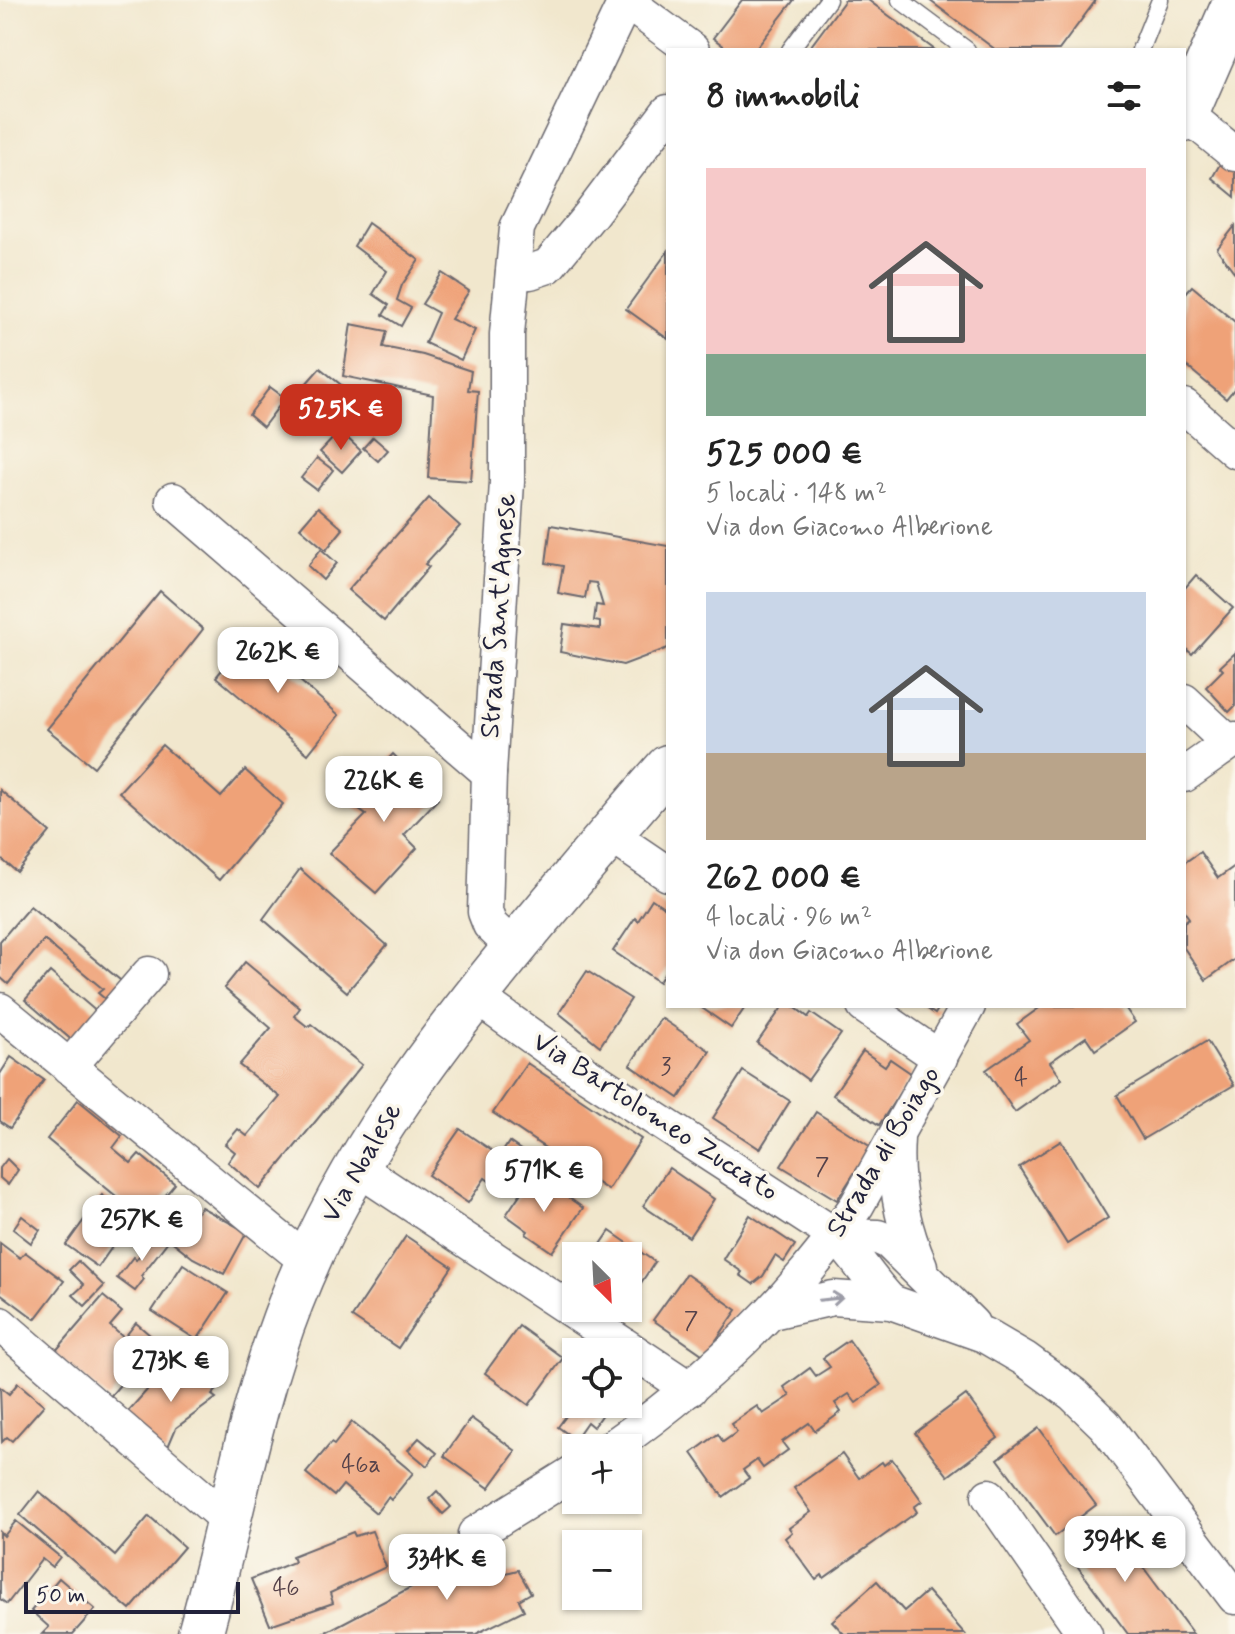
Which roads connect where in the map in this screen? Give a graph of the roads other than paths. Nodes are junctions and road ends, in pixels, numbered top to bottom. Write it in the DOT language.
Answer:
graph roads {
  1 [pos="626,0"];
  2 [pos="828,0"];
  3 [pos="900,0"];
  4 [pos="1160,0"];
  5 [pos="1235,2"];
  6 [pos="689,48"];
  7 [pos="792,48"];
  8 [pos="964,48"];
  9 [pos="1141,48"];
  10 [pos="1186,113"];
  11 [pos="666,115"];
  12 [pos="1186,116"];
  13 [pos="1235,154"];
  14 [pos="513,273"];
  15 [pos="1186,408"];
  16 [pos="1235,451"];
  17 [pos="173,500"];
  18 [pos="1186,703"];
  19 [pos="1232,741"];
  20 [pos="666,769"];
  21 [pos="489,773"];
  22 [pos="1186,774"];
  23 [pos="609,834"];
  24 [pos="666,873"];
  25 [pos="514,948"];
  26 [pos="149,974"];
  27 [pos="475,996"];
  28 [pos="867,1008"];
  29 [pos="967,1008"];
  30 [pos="0,1010"];
  31 [pos="940,1058"];
  32 [pos="69,1067"];
  33 [pos="898,1134"];
  34 [pos="356,1167"];
  35 [pos="851,1234"];
  36 [pos="308,1262"];
  37 [pos="933,1286"];
  38 [pos="891,1302"];
  39 [pos="772,1312"];
  40 [pos="0,1324"];
  41 [pos="984,1335"];
  42 [pos="690,1389"];
  43 [pos="630,1434"];
  44 [pos="562,1480"];
  45 [pos="989,1496"];
  46 [pos="230,1522"];
  47 [pos="475,1534"];
  48 [pos="1235,1597"];
  49 [pos="200,1634"];
  50 [pos="1085,1634"];
  1 -- 6 [label="street, Strada Sant'Agnese"];
  1 -- 14 [label="street, Strada Sant'Agnese"];
  2 -- 7 [label="lane"];
  3 -- 8 [label="lane"];
  4 -- 9 [label="lane"];
  5 -- 10 [label="main road"];
  11 -- 14 [label="street"];
  12 -- 13 [label="street"];
  14 -- 21 [label="street, Strada Sant'Agnese"];
  15 -- 16 [label="street"];
  17 -- 21 [label="street"];
  18 -- 19 [label="street"];
  19 -- 22 [label="street"];
  20 -- 23 [label="main road, Via Noalese"];
  21 -- 25 [label="street, Strada Sant'Agnese"];
  23 -- 24 [label="street"];
  23 -- 25 [label="main road, Via Noalese"];
  25 -- 27 [label="main road, Via Noalese"];
  26 -- 32 [label="street"];
  27 -- 34 [label="main road, Via Noalese"];
  27 -- 35 [label="street, Via Bartolomeo Zuccato"];
  28 -- 31 [label="street"];
  29 -- 31 [label="street, Strada di Boiago"];
  30 -- 32 [label="street"];
  31 -- 33 [label="street, Strada di Boiago"];
  32 -- 36 [label="street"];
  33 -- 35 [label="street, Strada di Boiago"];
  33 -- 37 [label="street"];
  34 -- 36 [label="main road, Via Noalese"];
  34 -- 42 [label="street"];
  35 -- 37 [label="street"];
  35 -- 38 [label="street"];
  35 -- 39 [label="street, Strada di Boiago"];
  36 -- 46 [label="main road, Via Noalese"];
  37 -- 41 [label="street"];
  39 -- 38 [label="street, one-way"];
  38 -- 41 [label="street"];
  39 -- 42 [label="street, Strada di Boiago"];
  40 -- 46 [label="street"];
  41 -- 48 [label="street"];
  42 -- 43 [label="street, Strada di Boiago"];
  44 -- 47 [label="street"];
  45 -- 50 [label="street"];
  46 -- 49 [label="main road, Via Noalese"];
}
